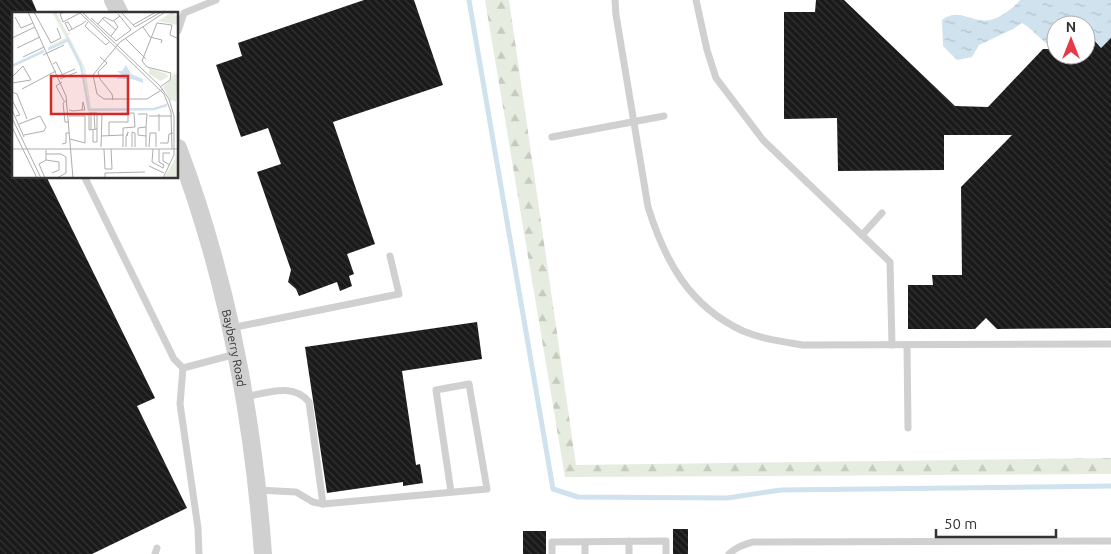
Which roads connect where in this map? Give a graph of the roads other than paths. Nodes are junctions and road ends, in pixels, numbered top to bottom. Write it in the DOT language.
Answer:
graph roads {
  1 [pos="113,0"];
  2 [pos="216,0"];
  3 [pos="614,0"];
  4 [pos="696,0"];
  5 [pos="119,12"];
  6 [pos="179,28"];
  7 [pos="664,116"];
  8 [pos="634,122"];
  9 [pos="552,137"];
  10 [pos="179,151"];
  11 [pos="85,179"];
  12 [pos="882,213"];
  13 [pos="862,235"];
  14 [pos="390,256"];
  15 [pos="231,328"];
  16 [pos="1111,344"];
  17 [pos="892,345"];
  18 [pos="907,345"];
  19 [pos="236,354"];
  20 [pos="183,368"];
  21 [pos="244,397"];
  22 [pos="908,428"];
  23 [pos="258,490"];
  24 [pos="451,492"];
  25 [pos="322,504"];
  26 [pos="629,541"];
  27 [pos="1111,541"];
  28 [pos="585,542"];
  29 [pos="198,554"];
  30 [pos="264,554"];
  31 [pos="552,554"];
  32 [pos="585,554"];
  33 [pos="629,554"];
  34 [pos="666,554"];
  35 [pos="729,554"];
  1 -- 5 [label="street"];
  2 -- 6 [label="lane"];
  3 -- 8 [label="lane"];
  4 -- 13 [label="lane"];
  7 -- 8 [label="lane"];
  8 -- 9 [label="lane"];
  8 -- 17 [label="lane"];
  10 -- 15 [label="street, Bayberry Road"];
  11 -- 20 [label="lane"];
  12 -- 13 [label="lane"];
  13 -- 17 [label="lane"];
  14 -- 15 [label="lane"];
  15 -- 19 [label="street, Bayberry Road"];
  16 -- 18 [label="lane"];
  17 -- 18 [label="lane"];
  18 -- 22 [label="lane"];
  19 -- 20 [label="lane"];
  19 -- 21 [label="street, Bayberry Road"];
  20 -- 29 [label="lane"];
  21 -- 23 [label="street, Bayberry Road"];
  21 -- 25 [label="lane"];
  23 -- 25 [label="lane"];
  23 -- 30 [label="street, Bayberry Road"];
  24 -- 24 [label="lane"];
  24 -- 25 [label="lane"];
  26 -- 28 [label="lane"];
  26 -- 33 [label="lane"];
  26 -- 34 [label="lane"];
  27 -- 35 [label="lane"];
  28 -- 31 [label="lane"];
  28 -- 32 [label="lane"];
}
